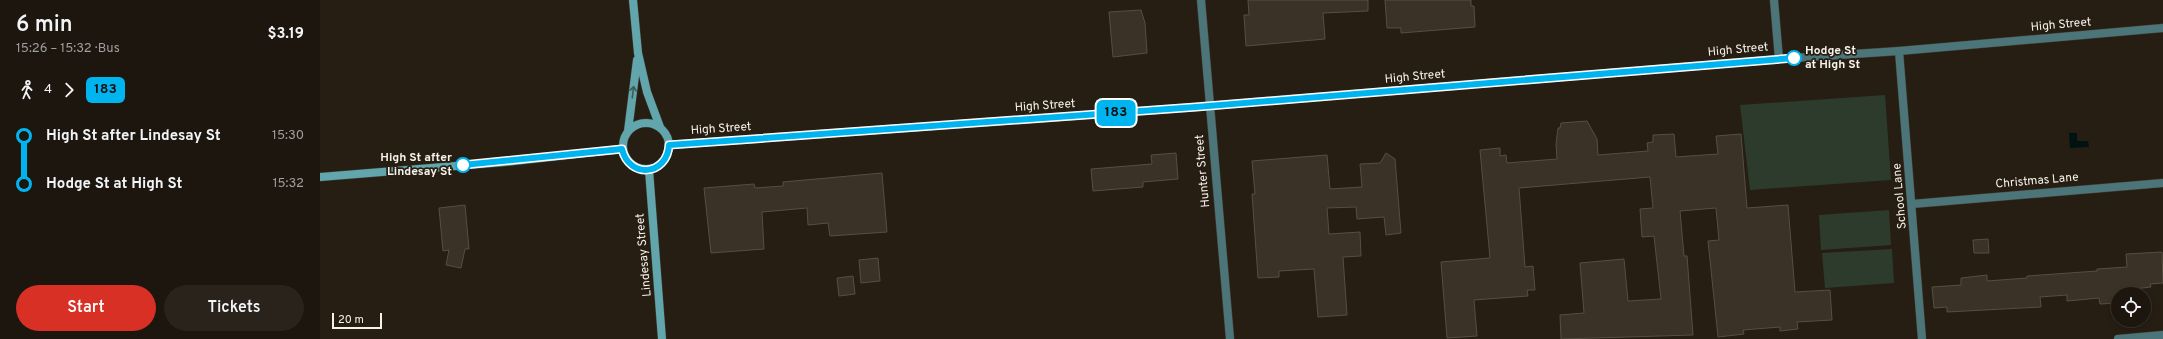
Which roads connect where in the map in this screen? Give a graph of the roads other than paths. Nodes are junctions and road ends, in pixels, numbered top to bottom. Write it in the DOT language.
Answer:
graph roads {
  1 [pos="633,0"];
  2 [pos="1201,0"];
  3 [pos="1774,0"];
  4 [pos="2163,28"];
  5 [pos="1899,51"];
  6 [pos="638,53"];
  7 [pos="1779,59"];
  8 [pos="1209,106"];
  9 [pos="660,128"];
  10 [pos="628,131"];
  11 [pos="669,145"];
  12 [pos="622,149"];
  13 [pos="649,170"];
  14 [pos="320,177"];
  15 [pos="2163,183"];
  16 [pos="1912,204"];
  17 [pos="2163,335"];
  18 [pos="662,339"];
  19 [pos="1230,339"];
  20 [pos="1922,339"];
  21 [pos="2118,339"];
  1 -- 6 [label="main road"];
  2 -- 8 [label="street, Hunter Street"];
  3 -- 7 [label="street"];
  4 -- 5 [label="street, High Street"];
  5 -- 7 [label="street, High Street"];
  5 -- 16 [label="street, School Lane"];
  6 -- 9 [label="main road"];
  10 -- 6 [label="main road, one-way"];
  7 -- 8 [label="street, High Street"];
  8 -- 11 [label="street, High Street"];
  8 -- 19 [label="street, Hunter Street"];
  9 -- 10 [label="main road"];
  9 -- 11 [label="main road"];
  10 -- 12 [label="main road"];
  11 -- 13 [label="main road"];
  12 -- 13 [label="main road"];
  12 -- 14 [label="main road"];
  13 -- 18 [label="main road, Lindesay Street"];
  15 -- 16 [label="street, Christmas Lane"];
  16 -- 20 [label="street, School Lane"];
  17 -- 21 [label="street"];
}
